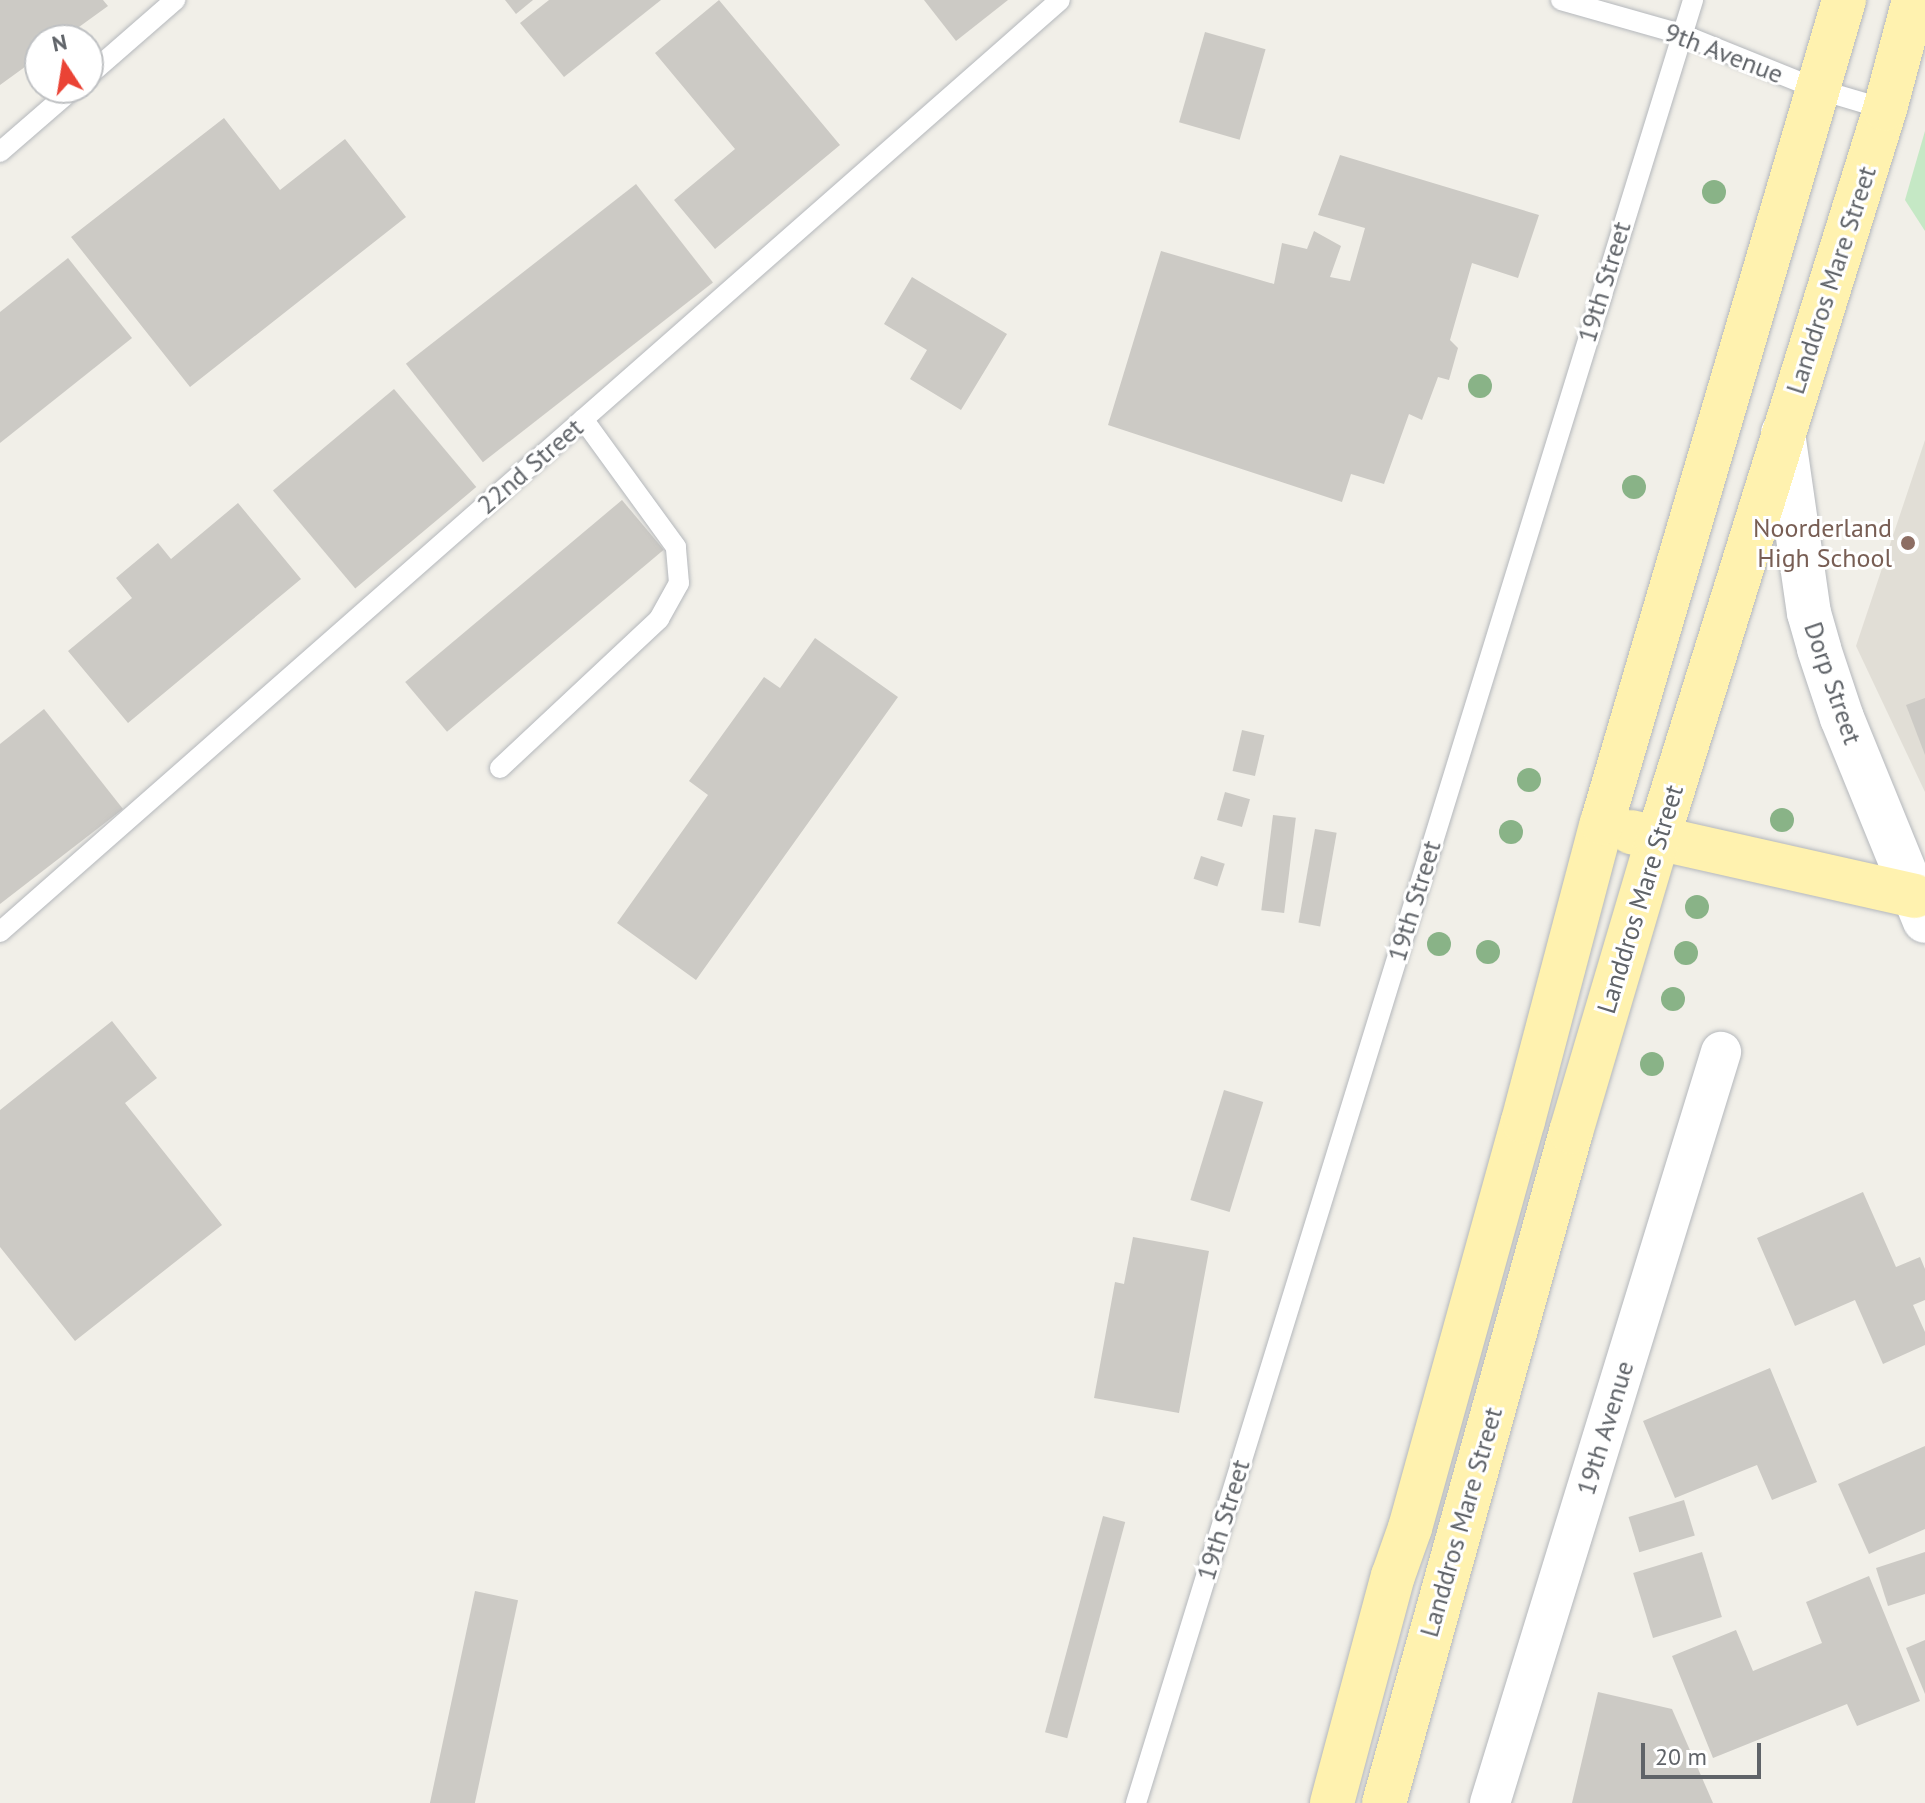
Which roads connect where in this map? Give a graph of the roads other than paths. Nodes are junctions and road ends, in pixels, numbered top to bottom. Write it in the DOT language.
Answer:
graph roads {
  1 [pos="175,0"];
  2 [pos="1060,0"];
  3 [pos="1561,0"];
  4 [pos="1693,0"];
  5 [pos="1844,0"];
  6 [pos="1914,0"];
  7 [pos="1681,34"];
  8 [pos="104,62"];
  9 [pos="1817,89"];
  10 [pos="56,104"];
  11 [pos="1885,109"];
  12 [pos="0,152"];
  13 [pos="583,419"];
  14 [pos="1783,433"];
  15 [pos="500,768"];
  16 [pos="1602,823"];
  17 [pos="1657,841"];
  18 [pos="1920,909"];
  19 [pos="0,932"];
  20 [pos="1721,1052"];
  21 [pos="1136,1803"];
  22 [pos="1332,1803"];
  23 [pos="1384,1803"];
  24 [pos="1490,1803"];
  1 -- 8 [label="lane"];
  2 -- 13 [label="lane, 22nd Street"];
  3 -- 7 [label="lane, 9th Avenue"];
  4 -- 7 [label="lane, 19th Street"];
  5 -- 9 [label="main road, Landdros Mare Street"];
  6 -- 11 [label="main road, Landdros Mare Street"];
  7 -- 9 [label="lane, 9th Avenue"];
  7 -- 21 [label="lane, 19th Street"];
  9 -- 11 [label="lane, 9th Avenue"];
  9 -- 16 [label="main road, Landdros Mare Street"];
  10 -- 12 [label="lane"];
  11 -- 14 [label="main road, Landdros Mare Street"];
  13 -- 15 [label="lane"];
  13 -- 19 [label="lane, 22nd Street"];
  14 -- 17 [label="main road, Landdros Mare Street"];
  14 -- 18 [label="street, Dorp Street"];
  16 -- 17 [label="main road"];
  16 -- 22 [label="main road, Landdros Mare Street"];
  17 -- 18 [label="main road"];
  17 -- 23 [label="main road, Landdros Mare Street"];
  20 -- 24 [label="street, 19th Avenue"];
}
